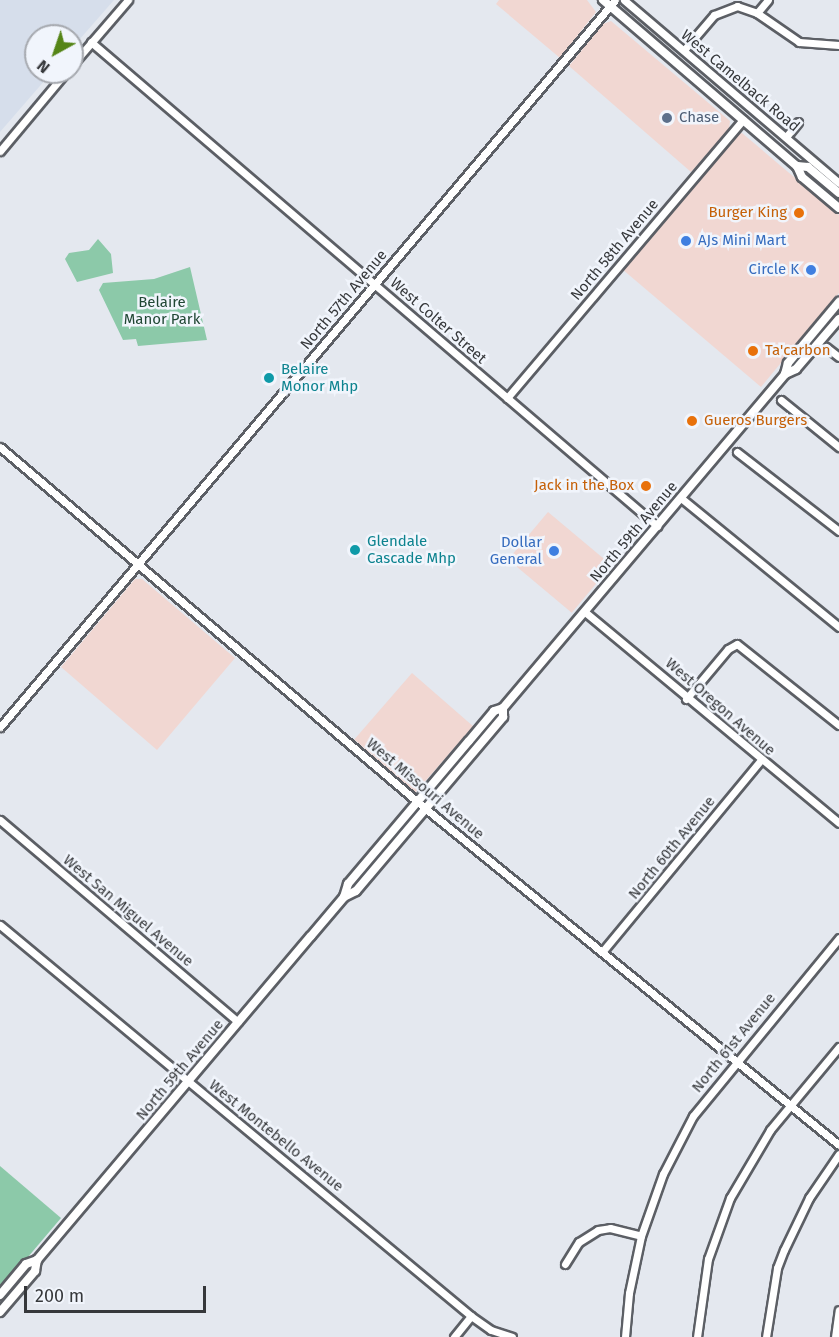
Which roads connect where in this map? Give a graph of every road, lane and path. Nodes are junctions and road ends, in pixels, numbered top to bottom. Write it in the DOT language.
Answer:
graph roads {
  1 [pos="128,0"];
  2 [pos="624,0"];
  3 [pos="768,0"];
  4 [pos="610,2"];
  5 [pos="757,13"];
  6 [pos="91,42"];
  7 [pos="839,45"];
  8 [pos="84,50"];
  9 [pos="684,50"];
  10 [pos="56,84"];
  11 [pos="743,120"];
  12 [pos="798,122"];
  13 [pos="786,137"];
  14 [pos="0,151"];
  15 [pos="797,166"];
  16 [pos="839,183"];
  17 [pos="839,193"];
  18 [pos="839,208"];
  19 [pos="375,285"];
  20 [pos="839,302"];
  21 [pos="839,319"];
  22 [pos="826,347"];
  23 [pos="839,357"];
  24 [pos="785,374"];
  25 [pos="507,398"];
  26 [pos="781,400"];
  27 [pos="0,447"];
  28 [pos="839,447"];
  29 [pos="737,452"];
  30 [pos="681,498"];
  31 [pos="657,526"];
  32 [pos="839,531"];
  33 [pos="139,565"];
  34 [pos="585,612"];
  35 [pos="839,627"];
  36 [pos="686,699"];
  37 [pos="503,708"];
  38 [pos="839,724"];
  39 [pos="0,727"];
  40 [pos="761,760"];
  41 [pos="417,802"];
  42 [pos="426,808"];
  43 [pos="0,820"];
  44 [pos="838,820"];
  45 [pos="344,897"];
  46 [pos="0,925"];
  47 [pos="839,938"];
  48 [pos="602,952"];
  49 [pos="238,1022"];
  50 [pos="839,1047"];
  51 [pos="736,1060"];
  52 [pos="187,1083"];
  53 [pos="790,1105"];
  54 [pos="839,1145"];
  55 [pos="839,1154"];
  56 [pos="653,1170"];
  57 [pos="663,1174"];
  58 [pos="641,1236"];
  59 [pos="36,1260"];
  60 [pos="565,1264"];
  61 [pos="0,1295"];
  62 [pos="839,1310"];
  63 [pos="0,1312"];
  64 [pos="471,1316"];
  65 [pos="454,1337"];
  66 [pos="512,1337"];
  67 [pos="625,1337"];
  68 [pos="697,1337"];
  69 [pos="766,1337"];
  70 [pos="835,1337"];
  1 -- 6 [label="street"];
  2 -- 9 [label="street, West Camelback Road"];
  3 -- 5 [label="street"];
  4 -- 11 [label="main road, West Camelback Road"];
  4 -- 19 [label="street, North 57th Avenue"];
  5 -- 7 [label="street"];
  5 -- 9 [label="street"];
  6 -- 8 [label="street"];
  6 -- 19 [label="street, West Colter Street"];
  9 -- 13 [label="street, West Camelback Road"];
  10 -- 14 [label="street"];
  11 -- 15 [label="main road, West Camelback Road"];
  11 -- 25 [label="street, North 58th Avenue"];
  12 -- 13 [label="street"];
  13 -- 16 [label="street, West Camelback Road"];
  15 -- 17 [label="main road, West Camelback Road"];
  15 -- 18 [label="main road, West Camelback Road"];
  19 -- 25 [label="street, West Colter Street"];
  19 -- 33 [label="street, North 57th Avenue"];
  20 -- 24 [label="main road, North 59th Avenue"];
  21 -- 24 [label="main road, North 59th Avenue"];
  22 -- 23 [label="street"];
  24 -- 30 [label="main road, North 59th Avenue"];
  25 -- 31 [label="street, West Colter Street"];
  26 -- 28 [label="street"];
  27 -- 33 [label="street, West Missouri Avenue"];
  29 -- 32 [label="street"];
  30 -- 31 [label="main road, North 59th Avenue"];
  30 -- 35 [label="street"];
  31 -- 34 [label="main road, North 59th Avenue"];
  33 -- 39 [label="street, North 57th Avenue"];
  33 -- 41 [label="street, West Missouri Avenue"];
  34 -- 36 [label="street, West Oregon Avenue"];
  34 -- 37 [label="main road, North 59th Avenue"];
  36 -- 38 [label="street"];
  36 -- 40 [label="street, West Oregon Avenue"];
  37 -- 41 [label="main road, North 59th Avenue"];
  37 -- 42 [label="main road, North 59th Avenue"];
  40 -- 44 [label="street, West Oregon Avenue"];
  40 -- 48 [label="street, North 60th Avenue"];
  41 -- 42 [label="street, West Missouri Avenue"];
  41 -- 45 [label="main road, North 59th Avenue"];
  42 -- 45 [label="main road, North 59th Avenue"];
  42 -- 48 [label="street, West Missouri Avenue"];
  43 -- 49 [label="street, West San Miguel Avenue"];
  45 -- 49 [label="main road, North 59th Avenue"];
  46 -- 52 [label="street, West Montebello Avenue"];
  47 -- 51 [label="street, North 61st Avenue"];
  48 -- 51 [label="street, West Missouri Avenue"];
  49 -- 52 [label="main road, North 59th Avenue"];
  50 -- 53 [label="street"];
  51 -- 53 [label="street, West Missouri Avenue"];
  51 -- 57 [label="street, North 61st Avenue"];
  52 -- 59 [label="main road, North 59th Avenue"];
  52 -- 64 [label="street, West Montebello Avenue"];
  53 -- 54 [label="street, West Missouri Avenue"];
  53 -- 68 [label="street"];
  55 -- 69 [label="street"];
  56 -- 57 [label="street"];
  57 -- 58 [label="street, North 61st Avenue"];
  58 -- 60 [label="street"];
  58 -- 67 [label="street, North 61st Avenue"];
  59 -- 61 [label="main road, North 59th Avenue"];
  59 -- 63 [label="main road, North 59th Avenue"];
  62 -- 70 [label="street"];
  64 -- 65 [label="street"];
  64 -- 66 [label="street, West Montebello Avenue"];
}
